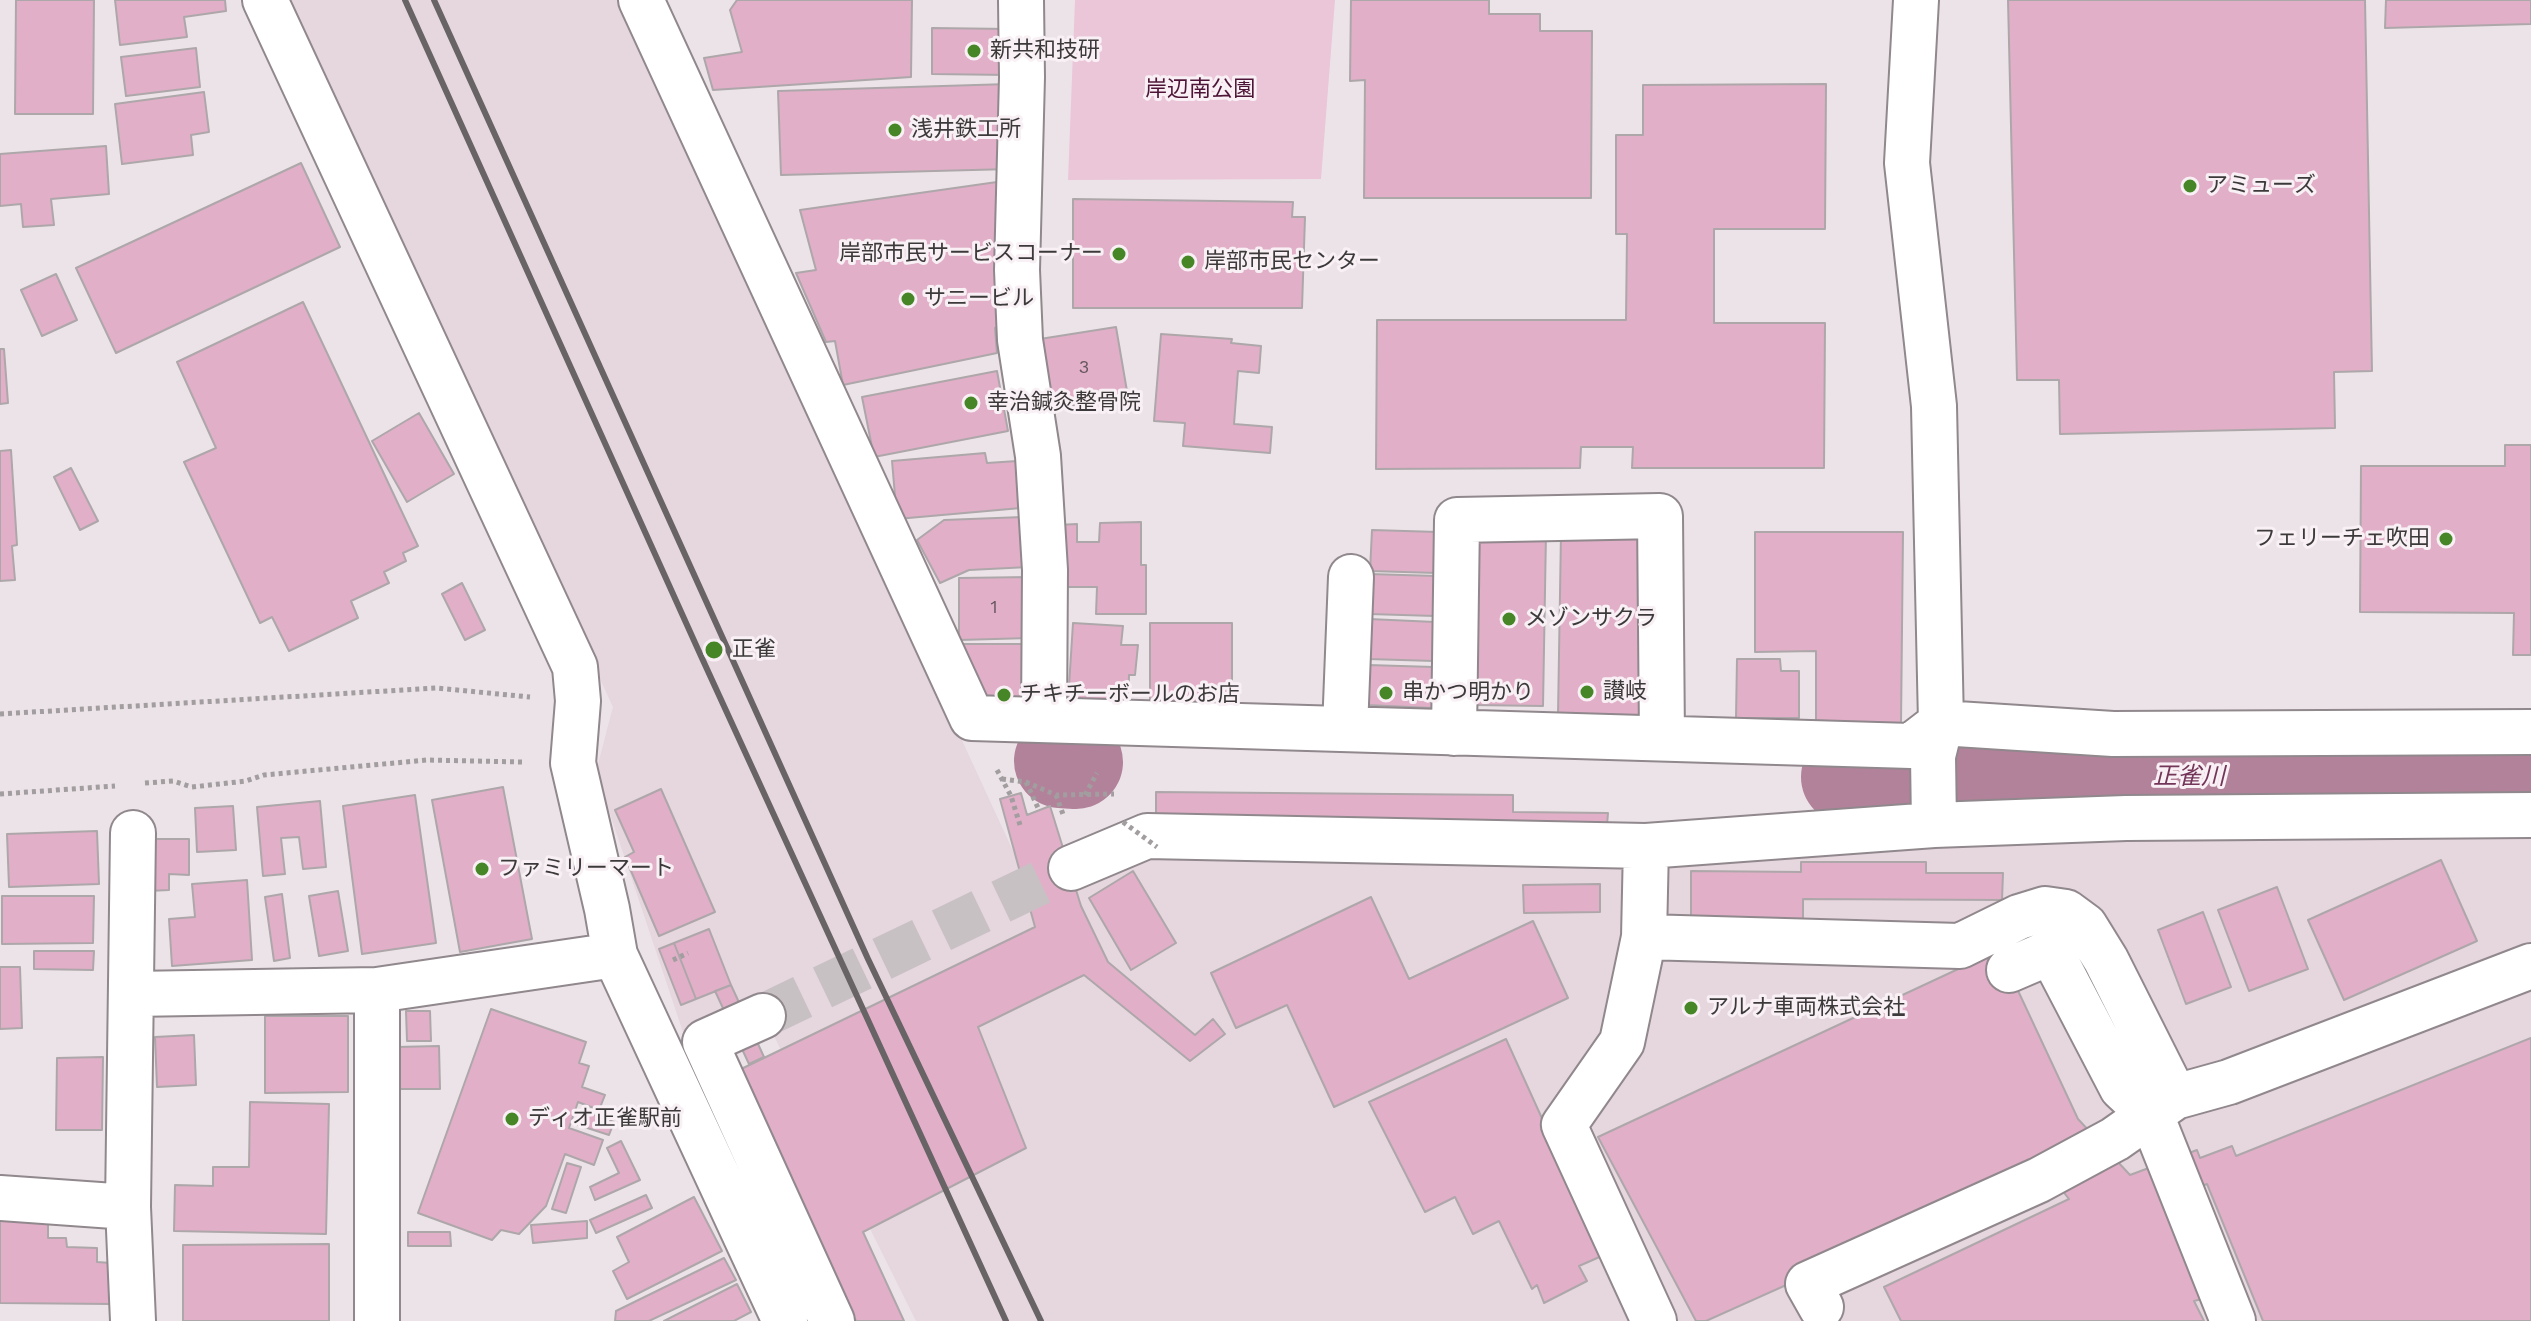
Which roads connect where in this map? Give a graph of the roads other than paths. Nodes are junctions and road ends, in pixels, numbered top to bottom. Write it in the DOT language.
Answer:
graph roads {
  1 [pos="265,0"];
  2 [pos="641,0"];
  3 [pos="1021,0"];
  4 [pos="1916,0"];
  5 [pos="1351,577"];
  6 [pos="1044,720"];
  7 [pos="1345,729"];
  8 [pos="2531,732"];
  9 [pos="1454,733"];
  10 [pos="1662,738"];
  11 [pos="1937,740"];
  12 [pos="1933,813"];
  13 [pos="2531,815"];
  14 [pos="133,833"];
  15 [pos="1646,846"];
  16 [pos="1069,847"];
  17 [pos="1644,937"];
  18 [pos="615,955"];
  19 [pos="2531,966"];
  20 [pos="2009,970"];
  21 [pos="377,990"];
  22 [pos="132,994"];
  23 [pos="763,1016"];
  24 [pos="2149,1100"];
  25 [pos="0,1198"];
  26 [pos="128,1207"];
  27 [pos="1813,1316"];
  28 [pos="133,1321"];
  29 [pos="377,1321"];
  30 [pos="785,1321"];
  31 [pos="832,1321"];
  32 [pos="1654,1321"];
  33 [pos="2233,1321"];
  1 -- 18 [label="street"];
  2 -- 6 [label="street"];
  3 -- 6 [label="street"];
  4 -- 11 [label="street"];
  5 -- 7 [label="street"];
  6 -- 7 [label="street"];
  7 -- 9 [label="street"];
  8 -- 11 [label="street"];
  9 -- 10 [label="street"];
  9 -- 10 [label="street"];
  10 -- 11 [label="street"];
  11 -- 12 [label="street"];
  12 -- 13 [label="street"];
  12 -- 15 [label="street"];
  14 -- 22 [label="street"];
  15 -- 16 [label="street"];
  15 -- 17 [label="street"];
  17 -- 24 [label="street"];
  17 -- 32 [label="street"];
  18 -- 21 [label="street"];
  18 -- 30 [label="street"];
  19 -- 24 [label="street"];
  20 -- 24 [label="street"];
  21 -- 22 [label="street"];
  21 -- 29 [label="street"];
  22 -- 26 [label="street"];
  23 -- 31 [label="street"];
  24 -- 27 [label="street"];
  24 -- 33 [label="street"];
  25 -- 26 [label="street"];
  26 -- 28 [label="street"];
}
